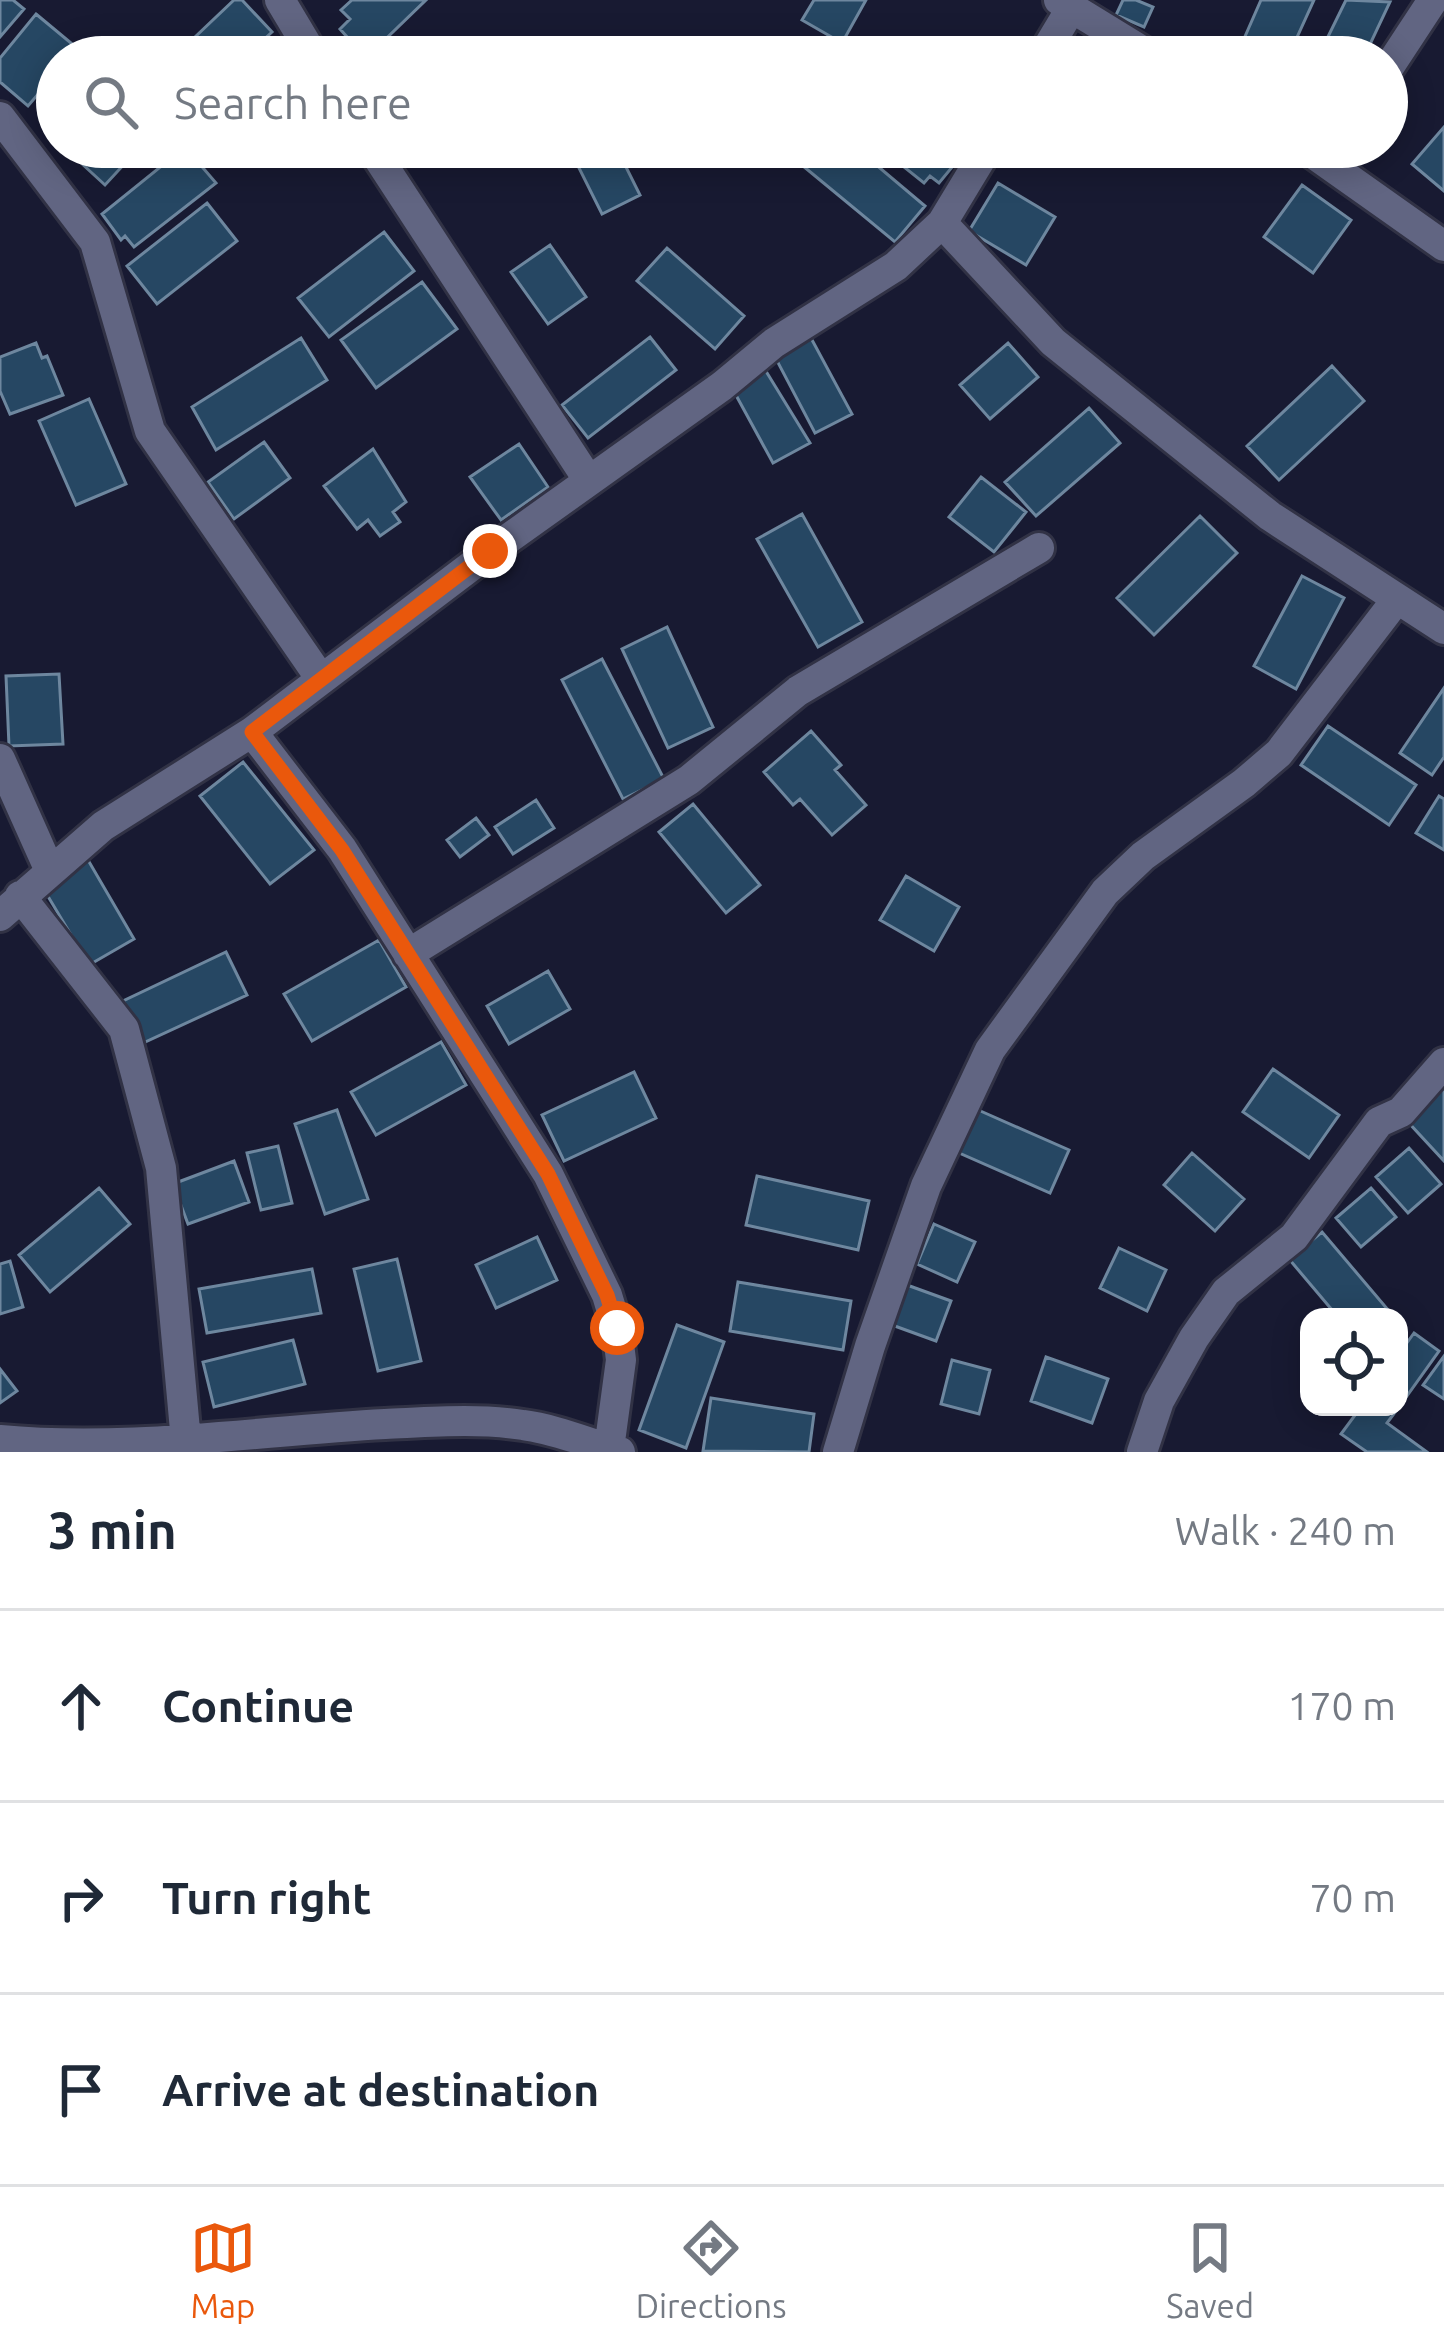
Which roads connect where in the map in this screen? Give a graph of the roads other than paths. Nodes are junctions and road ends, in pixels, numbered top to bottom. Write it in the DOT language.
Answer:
graph roads {
  1 [pos="280,0"];
  2 [pos="1433,0"];
  3 [pos="1065,4"];
  4 [pos="301,36"];
  5 [pos="1051,36"];
  6 [pos="1118,36"];
  7 [pos="1408,38"];
  8 [pos="0,117"];
  9 [pos="36,164"];
  10 [pos="39,168"];
  11 [pos="385,168"];
  12 [pos="975,168"];
  13 [pos="1350,168"];
  14 [pos="942,223"];
  15 [pos="1444,245"];
  16 [pos="589,481"];
  17 [pos="1039,548"];
  18 [pos="1396,598"];
  19 [pos="1444,629"];
  20 [pos="321,679"];
  21 [pos="252,732"];
  22 [pos="0,759"];
  23 [pos="50,871"];
  24 [pos="10,906"];
  25 [pos="408,954"];
  26 [pos="1444,1064"];
  27 [pos="0,1440"];
  28 [pos="187,1448"];
  29 [pos="614,1450"];
  30 [pos="838,1452"];
  31 [pos="1142,1452"];
  1 -- 4 [label="street"];
  2 -- 7 [label="street"];
  3 -- 5 [label="street"];
  3 -- 6 [label="street"];
  8 -- 9 [label="street"];
  10 -- 20 [label="street"];
  11 -- 16 [label="street"];
  12 -- 14 [label="street"];
  13 -- 15 [label="street"];
  14 -- 16 [label="street"];
  14 -- 18 [label="street"];
  16 -- 20 [label="street"];
  17 -- 25 [label="street"];
  18 -- 19 [label="street"];
  18 -- 30 [label="street"];
  20 -- 21 [label="street"];
  21 -- 23 [label="street"];
  21 -- 25 [label="street"];
  22 -- 23 [label="street"];
  23 -- 24 [label="street"];
  24 -- 28 [label="street"];
  25 -- 29 [label="street"];
  26 -- 31 [label="street"];
  27 -- 28 [label="street"];
  28 -- 29 [label="street"];
}
